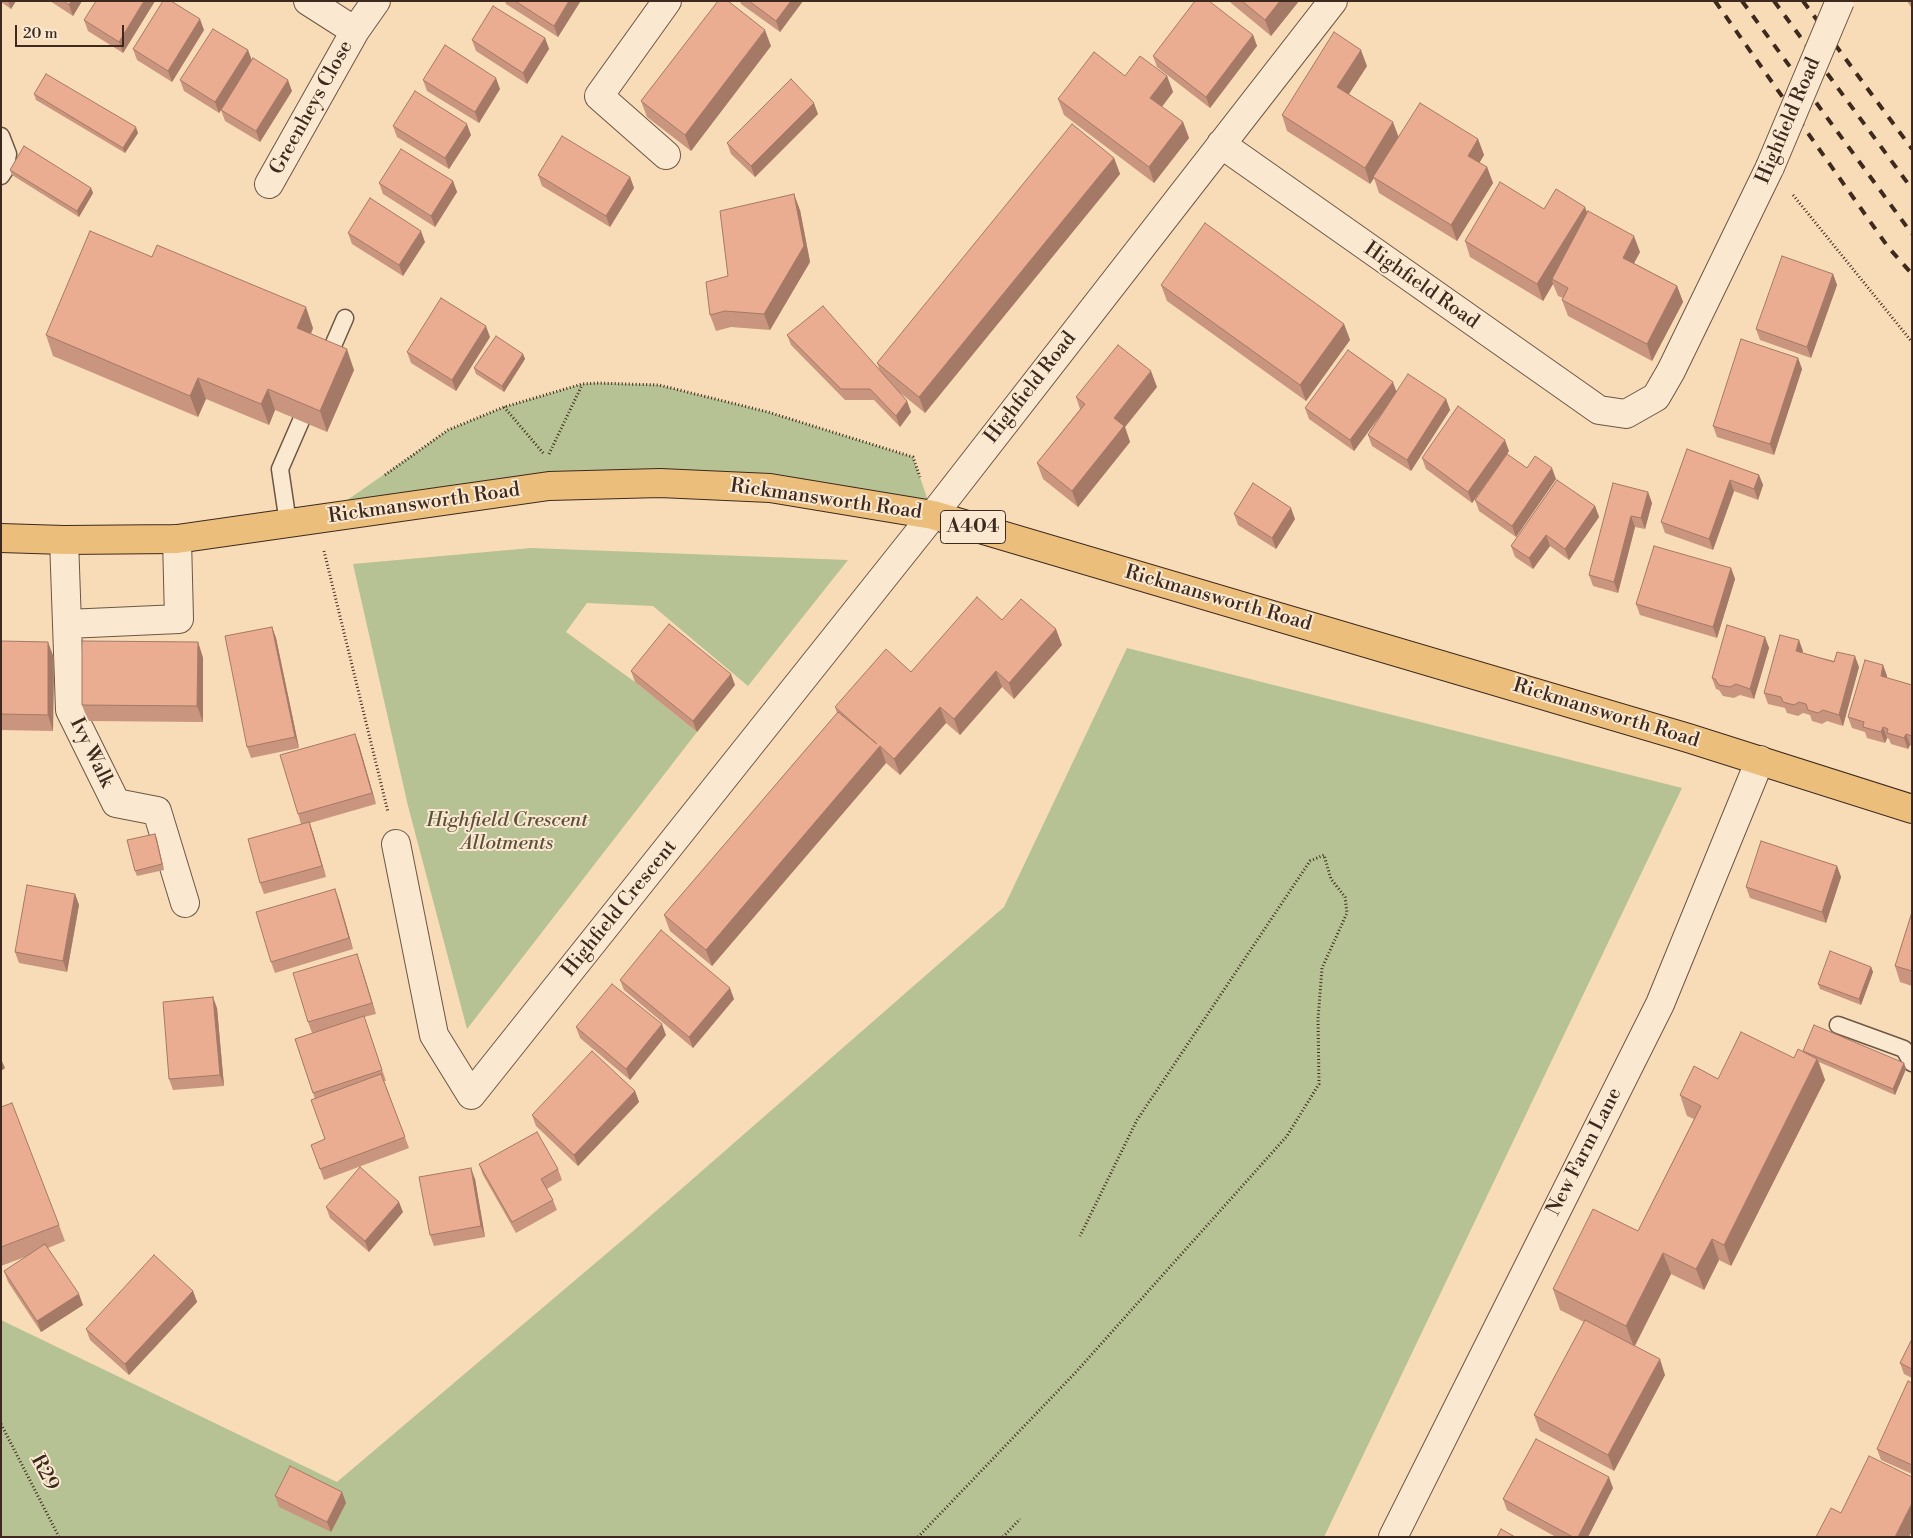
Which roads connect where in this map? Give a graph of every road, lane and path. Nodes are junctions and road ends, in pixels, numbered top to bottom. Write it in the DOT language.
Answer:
graph roads {
  1 [pos="308,1"];
  2 [pos="376,1"];
  3 [pos="668,1"];
  4 [pos="1334,1"];
  5 [pos="1840,1"];
  6 [pos="355,31"];
  7 [pos="1,136"];
  8 [pos="1221,144"];
  9 [pos="666,155"];
  10 [pos="1770,167"];
  11 [pos="1,176"];
  12 [pos="269,184"];
  13 [pos="345,318"];
  14 [pos="1912,342"];
  15 [pos="582,384"];
  16 [pos="504,407"];
  17 [pos="379,479"];
  18 [pos="933,515"];
  19 [pos="316,519"];
  20 [pos="288,523"];
  21 [pos="1,538"];
  22 [pos="177,539"];
  23 [pos="64,540"];
  24 [pos="67,624"];
  25 [pos="1760,760"];
  26 [pos="1912,809"];
  27 [pos="396,844"];
  28 [pos="185,903"];
  29 [pos="1838,1025"];
  30 [pos="1912,1063"];
  31 [pos="1080,1236"];
  32 [pos="1,1424"];
  33 [pos="1020,1519"];
  34 [pos="59,1537"];
  35 [pos="918,1537"];
  36 [pos="1003,1537"];
  37 [pos="1393,1537"];
  1 -- 6 [label="street, Greenheys Close"];
  2 -- 6 [label="street, Greenheys Close"];
  3 -- 9 [label="street"];
  4 -- 8 [label="street"];
  5 -- 10 [label="street, Highfield Road, bridge"];
  6 -- 12 [label="street, Greenheys Close"];
  7 -- 11 [label="lane"];
  8 -- 10 [label="street, Highfield Road"];
  8 -- 18 [label="street, Highfield Road"];
  10 -- 14 [label="path"];
  13 -- 20 [label="lane"];
  15 -- 16 [label="path"];
  15 -- 16 [label="path"];
  15 -- 18 [label="path"];
  16 -- 17 [label="path"];
  18 -- 19 [label="main road, Rickmansworth Road / A404"];
  18 -- 25 [label="main road, Rickmansworth Road / A404"];
  18 -- 27 [label="street, Highfield Crescent"];
  19 -- 20 [label="main road, Rickmansworth Road / A404"];
  19 -- 27 [label="path"];
  20 -- 22 [label="main road, Rickmansworth Road / A404"];
  21 -- 23 [label="main road, Rickmansworth Road / A404"];
  22 -- 23 [label="main road, Rickmansworth Road / A404"];
  22 -- 24 [label="street"];
  23 -- 24 [label="street, Ivy Walk"];
  24 -- 28 [label="street, Ivy Walk"];
  25 -- 26 [label="main road, Rickmansworth Road / A404"];
  25 -- 37 [label="street, New Farm Lane"];
  29 -- 30 [label="lane"];
  31 -- 35 [label="path"];
  32 -- 34 [label="path, R29"];
  33 -- 36 [label="path"];
}
